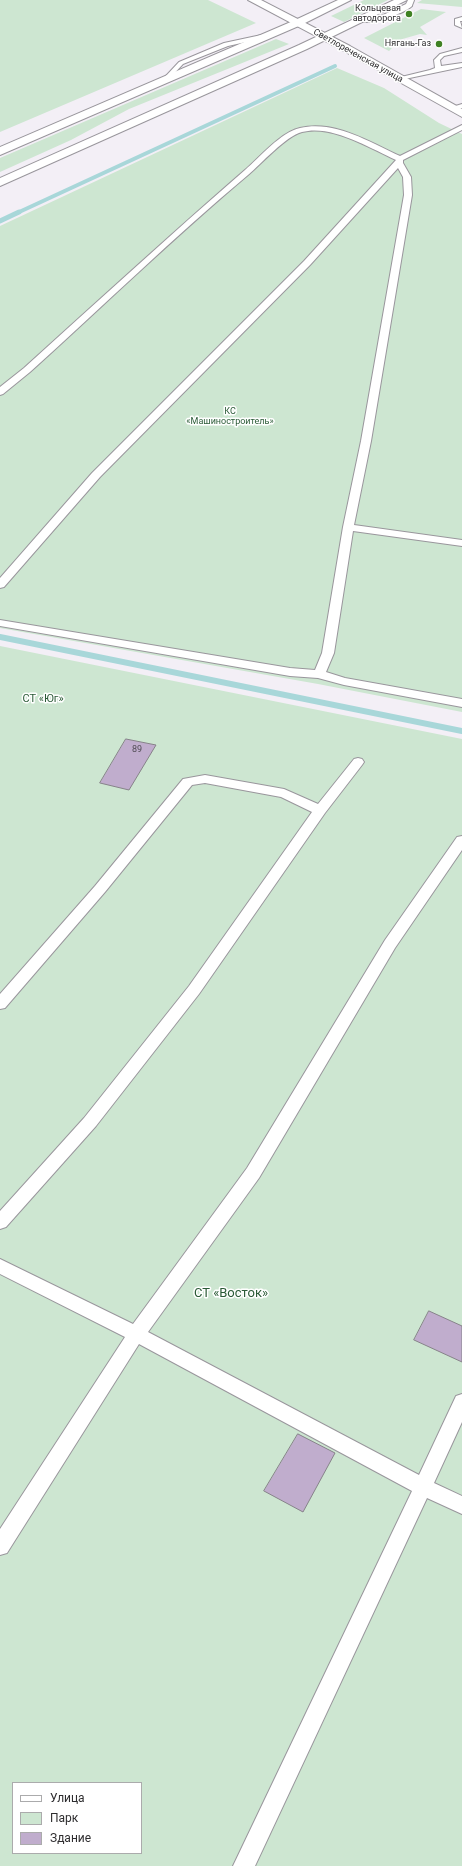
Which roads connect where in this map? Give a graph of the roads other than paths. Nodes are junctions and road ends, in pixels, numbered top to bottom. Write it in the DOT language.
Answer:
graph roads {
  1 [pos="253,0"];
  2 [pos="346,0"];
  3 [pos="402,0"];
  4 [pos="411,0"];
  5 [pos="462,19"];
  6 [pos="361,20"];
  7 [pos="297,23"];
  8 [pos="462,26"];
  9 [pos="325,37"];
  10 [pos="462,50"];
  11 [pos="462,66"];
  12 [pos="438,69"];
  13 [pos="400,78"];
  14 [pos="459,109"];
  15 [pos="462,127"];
  16 [pos="0,151"];
  17 [pos="399,161"];
  18 [pos="0,182"];
  19 [pos="0,392"];
  20 [pos="348,527"];
  21 [pos="462,543"];
  22 [pos="0,585"];
  23 [pos="0,623"];
  24 [pos="319,674"];
  25 [pos="462,703"];
  26 [pos="358,762"];
  27 [pos="320,810"];
  28 [pos="462,840"];
  29 [pos="0,1004"];
  30 [pos="0,1222"];
  31 [pos="0,1266"];
  32 [pos="136,1334"];
  33 [pos="462,1402"];
  34 [pos="422,1487"];
  35 [pos="462,1504"];
  36 [pos="0,1546"];
  37 [pos="244,1866"];
  1 -- 7 [label="main road, Светлореченская улица"];
  2 -- 7 [label="main road"];
  3 -- 6 [label="main road"];
  4 -- 6 [label="lane"];
  5 -- 8 [label="lane"];
  6 -- 9 [label="main road"];
  7 -- 9 [label="main road, Светлореченская улица"];
  7 -- 16 [label="main road"];
  9 -- 13 [label="main road, Светлореченская улица"];
  9 -- 18 [label="main road"];
  10 -- 12 [label="lane"];
  11 -- 12 [label="lane"];
  12 -- 13 [label="lane"];
  13 -- 14 [label="main road, Светлореченская улица"];
  15 -- 17 [label="lane"];
  17 -- 19 [label="lane"];
  17 -- 20 [label="lane"];
  17 -- 22 [label="lane"];
  20 -- 21 [label="lane"];
  20 -- 24 [label="lane"];
  23 -- 24 [label="lane"];
  24 -- 25 [label="lane"];
  26 -- 27 [label="lane"];
  27 -- 29 [label="lane"];
  27 -- 30 [label="lane"];
  28 -- 32 [label="lane"];
  31 -- 32 [label="lane"];
  32 -- 34 [label="lane"];
  32 -- 36 [label="lane"];
  33 -- 34 [label="lane"];
  34 -- 35 [label="lane"];
  34 -- 37 [label="lane"];
}
